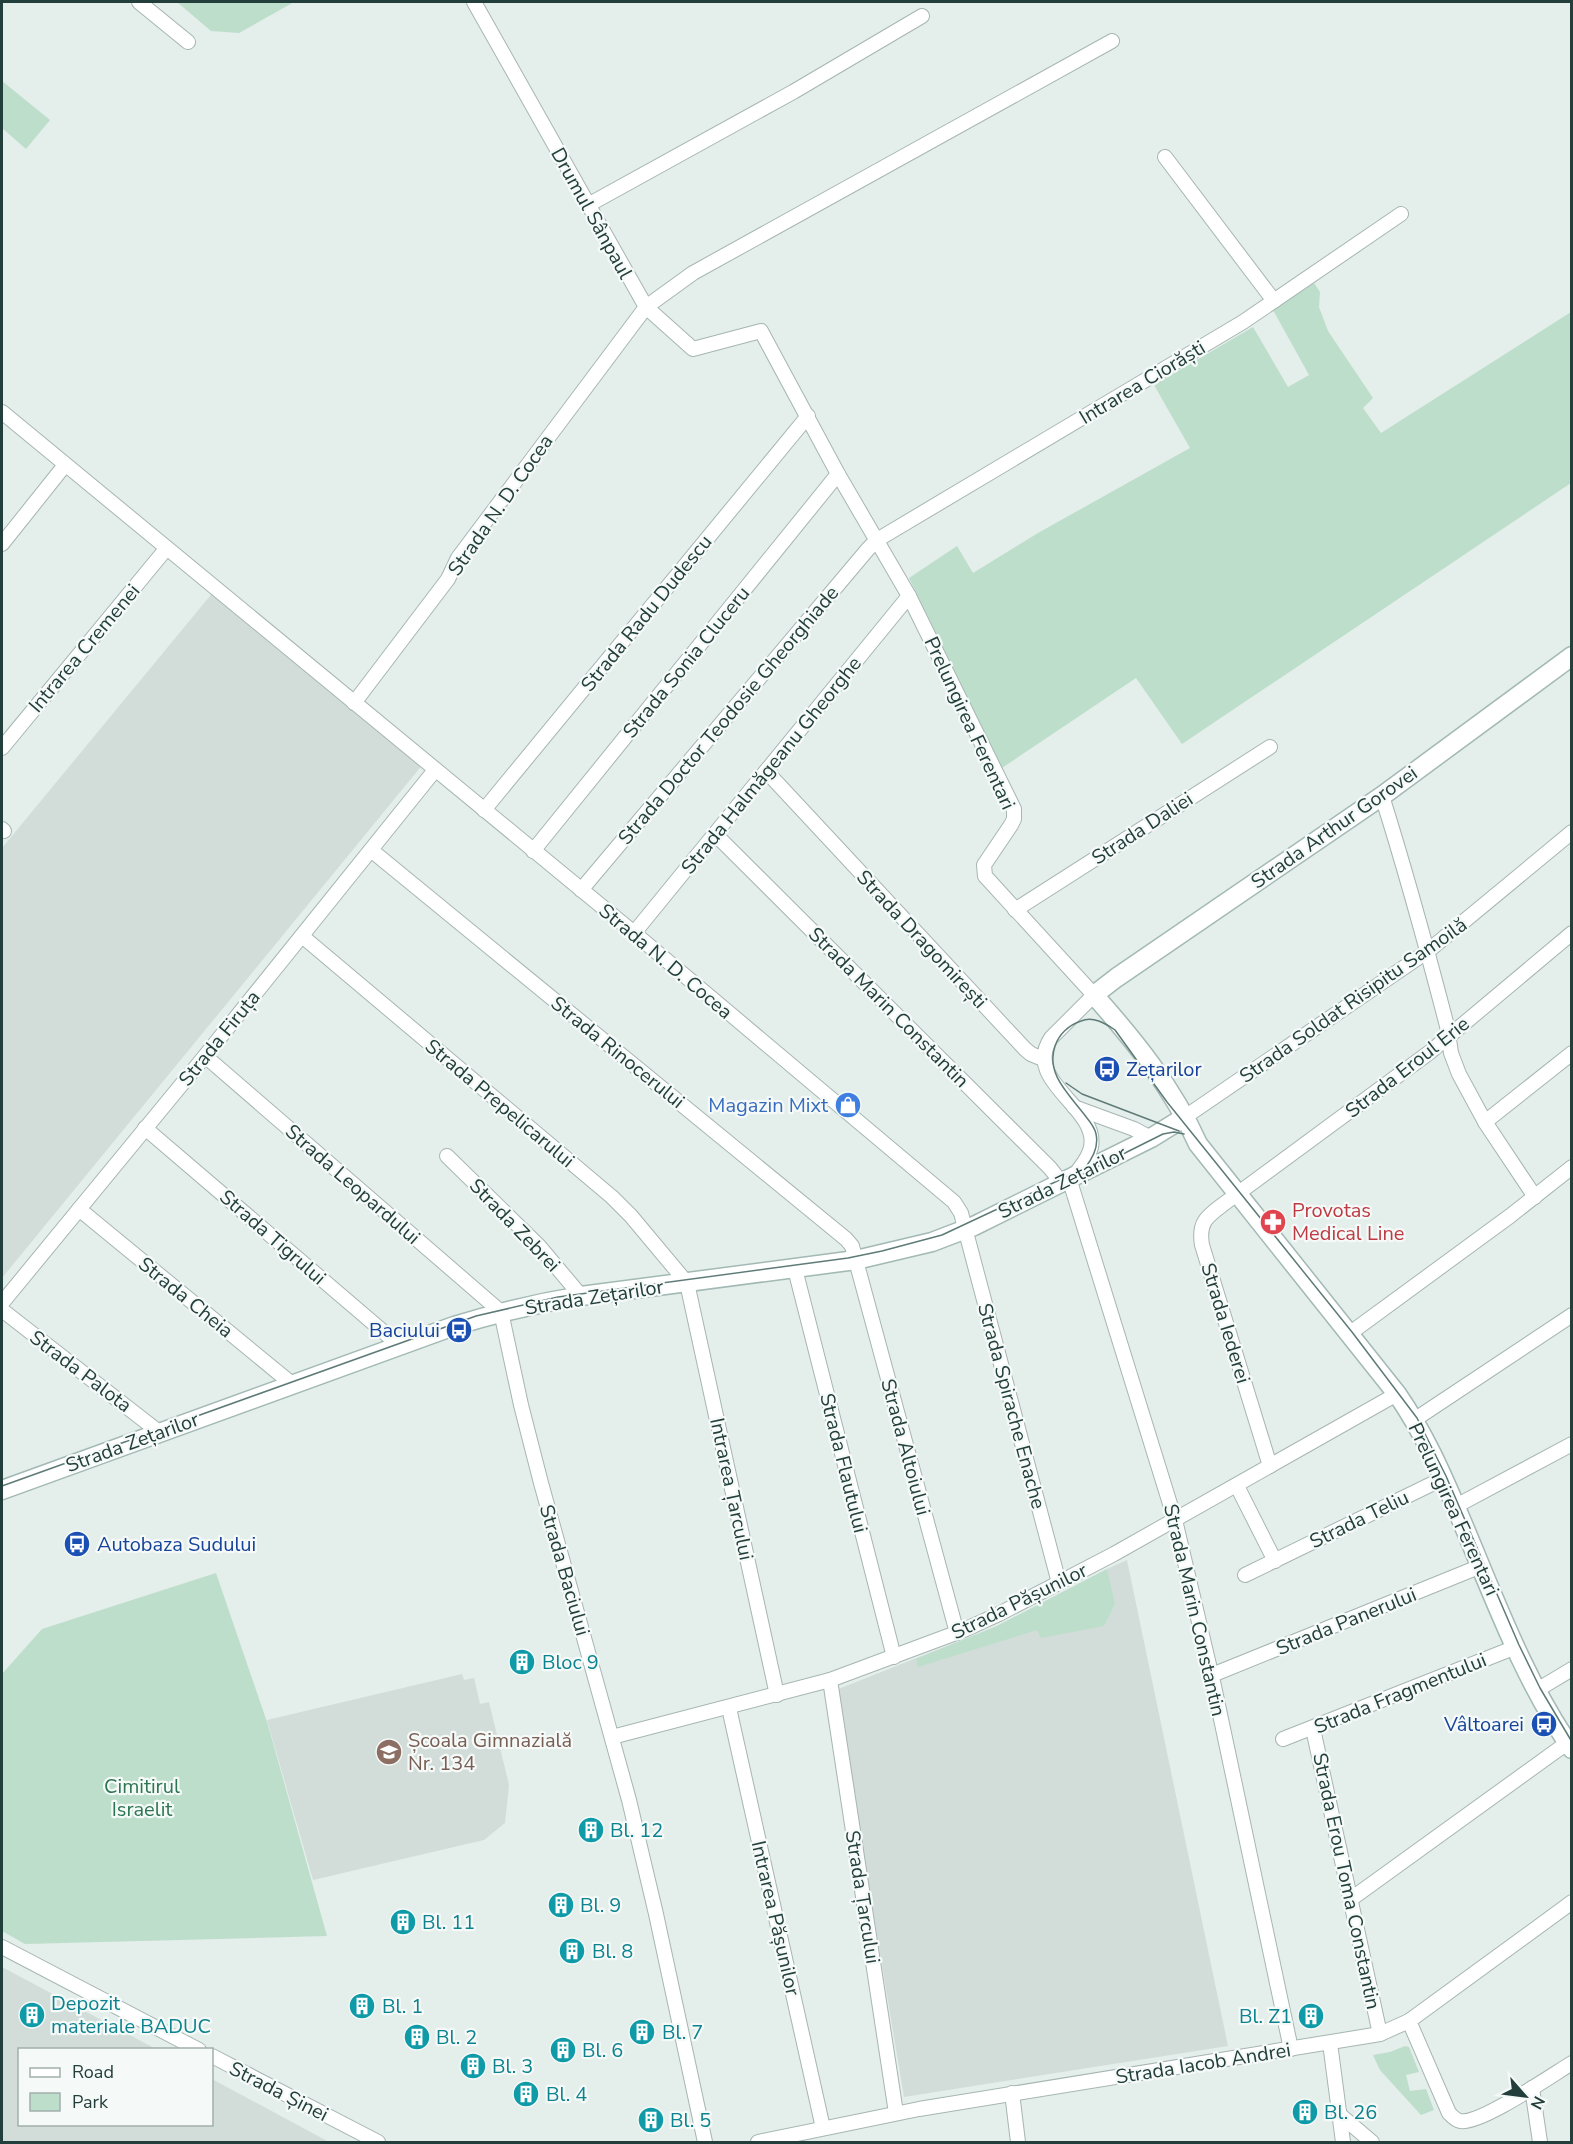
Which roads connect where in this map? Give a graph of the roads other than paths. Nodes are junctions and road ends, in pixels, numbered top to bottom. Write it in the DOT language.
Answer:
graph roads {
  1 [pos="140,2"];
  2 [pos="474,2"];
  3 [pos="922,16"];
  4 [pos="1112,40"];
  5 [pos="188,42"];
  6 [pos="1165,157"];
  7 [pos="588,205"];
  8 [pos="1401,214"];
  9 [pos="1274,301"];
  10 [pos="646,307"];
  11 [pos="761,331"];
  12 [pos="2,412"];
  13 [pos="808,416"];
  14 [pos="65,465"];
  15 [pos="838,474"];
  16 [pos="877,540"];
  17 [pos="2,544"];
  18 [pos="166,549"];
  19 [pos="909,596"];
  20 [pos="1572,656"];
  21 [pos="354,703"];
  22 [pos="1270,747"];
  23 [pos="2,748"];
  24 [pos="435,770"];
  25 [pos="766,771"];
  26 [pos="1382,796"];
  27 [pos="484,810"];
  28 [pos="1572,832"];
  29 [pos="715,834"];
  30 [pos="371,850"];
  31 [pos="533,851"];
  32 [pos="581,890"];
  33 [pos="1015,910"];
  34 [pos="634,933"];
  35 [pos="1572,933"];
  36 [pos="302,936"];
  37 [pos="1428,951"];
  38 [pos="1094,995"];
  39 [pos="1448,1038"];
  40 [pos="1572,1053"];
  41 [pos="205,1056"];
  42 [pos="1043,1059"];
  43 [pos="1074,1107"];
  44 [pos="1185,1117"];
  45 [pos="1485,1122"];
  46 [pos="145,1128"];
  47 [pos="1150,1138"];
  48 [pos="1198,1144"];
  49 [pos="447,1155"];
  50 [pos="1572,1167"];
  51 [pos="1068,1179"];
  52 [pos="1238,1194"];
  53 [pos="1535,1197"];
  54 [pos="79,1209"];
  55 [pos="966,1229"];
  56 [pos="856,1260"];
  57 [pos="795,1269"];
  58 [pos="687,1283"];
  59 [pos="581,1296"];
  60 [pos="2,1303"];
  61 [pos="2,1310"];
  62 [pos="501,1312"];
  63 [pos="1569,1321"];
  64 [pos="1349,1334"];
  65 [pos="400,1346"];
  66 [pos="292,1384"];
  67 [pos="1396,1394"];
  68 [pos="1414,1420"];
  69 [pos="159,1432"];
  70 [pos="1572,1444"];
  71 [pos="1270,1466"];
  72 [pos="1444,1478"];
  73 [pos="1237,1485"];
  74 [pos="2,1490"];
  75 [pos="1456,1506"];
  76 [pos="1175,1520"];
  77 [pos="1275,1561"];
  78 [pos="1481,1566"];
  79 [pos="1245,1575"];
  80 [pos="1059,1583"];
  81 [pos="957,1633"];
  82 [pos="1516,1647"];
  83 [pos="894,1657"];
  84 [pos="1572,1669"];
  85 [pos="1212,1675"];
  86 [pos="830,1680"];
  87 [pos="1537,1690"];
  88 [pos="777,1695"];
  89 [pos="729,1708"];
  90 [pos="1313,1729"];
  91 [pos="612,1737"];
  92 [pos="1283,1739"];
  93 [pos="1570,1746"];
  94 [pos="1351,1899"];
  95 [pos="1572,1902"];
  96 [pos="2,1947"];
  97 [pos="1409,2021"];
  98 [pos="1380,2034"];
  99 [pos="1330,2043"];
  100 [pos="197,2048"];
  101 [pos="1291,2049"];
  102 [pos="213,2057"];
  103 [pos="1572,2063"];
  104 [pos="1532,2088"];
  105 [pos="1012,2093"];
  106 [pos="896,2114"];
  107 [pos="1339,2114"];
  108 [pos="823,2128"];
  109 [pos="378,2142"];
  110 [pos="705,2142"];
  111 [pos="758,2142"];
  112 [pos="1018,2142"];
  113 [pos="1343,2142"];
  114 [pos="1372,2142"];
  115 [pos="1540,2142"];
  1 -- 5 [label="street"];
  2 -- 7 [label="street, Drumul Sânpaul"];
  3 -- 7 [label="street"];
  4 -- 10 [label="street, Strada N. D. Cocea"];
  6 -- 9 [label="street"];
  7 -- 10 [label="street, Drumul Sânpaul"];
  8 -- 9 [label="street, Intrarea Ciorăști"];
  9 -- 16 [label="street, Intrarea Ciorăști"];
  10 -- 11 [label="street, Drumul Sânpaul"];
  10 -- 21 [label="street, Strada N. D. Cocea"];
  11 -- 13 [label="street, Prelungirea Ferentari"];
  12 -- 14 [label="street, Strada N. D. Cocea"];
  13 -- 15 [label="street, Prelungirea Ferentari"];
  13 -- 27 [label="street, Strada Radu Dudescu"];
  14 -- 17 [label="street"];
  14 -- 18 [label="street, Strada N. D. Cocea"];
  15 -- 16 [label="street, Prelungirea Ferentari"];
  15 -- 31 [label="street, Strada Sonia Cluceru"];
  16 -- 19 [label="street, Prelungirea Ferentari"];
  16 -- 32 [label="street, Strada Doctor Teodosie Gheorghiade"];
  18 -- 21 [label="street, Strada N. D. Cocea"];
  18 -- 23 [label="street, Intrarea Cremenei"];
  19 -- 25 [label="street, Strada Halmăgeanu Gheorghe"];
  19 -- 33 [label="street, Prelungirea Ferentari"];
  20 -- 26 [label="main road, Strada Arthur Gorovei"];
  21 -- 24 [label="street, Strada N. D. Cocea"];
  22 -- 33 [label="street, Strada Daliei"];
  24 -- 27 [label="street, Strada N. D. Cocea"];
  24 -- 30 [label="street, Strada Firuța"];
  25 -- 29 [label="street, Strada Halmăgeanu Gheorghe"];
  25 -- 42 [label="street, Strada Dragomirești"];
  26 -- 37 [label="street"];
  26 -- 38 [label="main road, Strada Arthur Gorovei"];
  27 -- 31 [label="street, Strada N. D. Cocea"];
  28 -- 37 [label="street, Strada Soldat Risipitu Samoilă"];
  29 -- 34 [label="street, Strada Halmăgeanu Gheorghe"];
  29 -- 51 [label="street, Strada Marin Constantin"];
  30 -- 36 [label="street, Strada Firuța"];
  30 -- 56 [label="street, Strada Rinocerului"];
  31 -- 32 [label="street, Strada N. D. Cocea"];
  32 -- 34 [label="street, Strada N. D. Cocea"];
  33 -- 38 [label="street, Prelungirea Ferentari"];
  34 -- 55 [label="street, Strada N. D. Cocea"];
  35 -- 39 [label="street, Strada Eroul Erie"];
  36 -- 41 [label="street, Strada Firuța"];
  36 -- 58 [label="street, Strada Prepelicarului"];
  37 -- 39 [label="street"];
  37 -- 44 [label="street, Strada Soldat Risipitu Samoilă"];
  38 -- 42 [label="street"];
  38 -- 44 [label="main road, Prelungirea Ferentari"];
  39 -- 45 [label="street"];
  39 -- 52 [label="street, Strada Eroul Erie"];
  40 -- 45 [label="street"];
  41 -- 46 [label="street, Strada Firuța"];
  41 -- 62 [label="street, Strada Leopardului"];
  42 -- 43 [label="street, Strada Dragomirești"];
  43 -- 47 [label="street"];
  43 -- 51 [label="street, Strada Dragomirești"];
  44 -- 47 [label="main road, Strada Zețarilor"];
  44 -- 48 [label="main road, Prelungirea Ferentari"];
  45 -- 53 [label="street"];
  46 -- 54 [label="street, Strada Firuța"];
  46 -- 65 [label="street, Strada Tigrului"];
  47 -- 48 [label="main road"];
  47 -- 51 [label="main road, Strada Zețarilor"];
  48 -- 52 [label="main road, Prelungirea Ferentari"];
  49 -- 59 [label="street, Strada Zebrei"];
  50 -- 53 [label="street"];
  51 -- 55 [label="main road, Strada Zețarilor"];
  51 -- 76 [label="street, Strada Marin Constantin"];
  52 -- 64 [label="main road, Prelungirea Ferentari"];
  52 -- 71 [label="street, Strada Iederei"];
  53 -- 64 [label="street"];
  54 -- 60 [label="street, Strada Firuța"];
  54 -- 66 [label="street, Strada Cheia"];
  55 -- 56 [label="main road, Strada Zețarilor"];
  55 -- 80 [label="street, Strada Spirache Enache"];
  56 -- 57 [label="main road, Strada Zețarilor"];
  56 -- 81 [label="street, Strada Altoiului"];
  57 -- 58 [label="main road, Strada Zețarilor"];
  57 -- 83 [label="street, Strada Flautului"];
  58 -- 59 [label="main road, Strada Zețarilor"];
  58 -- 88 [label="street, Intrarea Țarcului"];
  59 -- 62 [label="main road, Strada Zețarilor"];
  61 -- 69 [label="street, Strada Palota"];
  62 -- 65 [label="main road, Strada Zețarilor"];
  62 -- 91 [label="street, Strada Baciului"];
  63 -- 68 [label="street"];
  64 -- 67 [label="main road, Prelungirea Ferentari"];
  65 -- 66 [label="main road, Strada Zețarilor"];
  66 -- 69 [label="main road, Strada Zețarilor"];
  67 -- 68 [label="main road, Prelungirea Ferentari"];
  67 -- 71 [label="street, Strada Pășunilor"];
  68 -- 72 [label="main road, Prelungirea Ferentari"];
  69 -- 74 [label="main road, Strada Zețarilor"];
  70 -- 75 [label="street"];
  71 -- 73 [label="street, Strada Pășunilor"];
  72 -- 75 [label="main road, Prelungirea Ferentari"];
  72 -- 77 [label="street, Strada Teliu"];
  73 -- 76 [label="street, Strada Pășunilor"];
  73 -- 77 [label="street"];
  75 -- 78 [label="main road, Prelungirea Ferentari"];
  76 -- 80 [label="street, Strada Pășunilor"];
  76 -- 85 [label="street, Strada Marin Constantin"];
  77 -- 79 [label="street, Strada Teliu"];
  78 -- 82 [label="main road, Prelungirea Ferentari"];
  78 -- 85 [label="street, Strada Panerului"];
  80 -- 81 [label="street, Strada Pășunilor"];
  81 -- 83 [label="street, Strada Pășunilor"];
  82 -- 87 [label="main road, Prelungirea Ferentari"];
  82 -- 90 [label="street, Strada Fragmentului"];
  83 -- 86 [label="street, Strada Pășunilor"];
  84 -- 87 [label="street"];
  85 -- 101 [label="street, Strada Marin Constantin"];
  86 -- 88 [label="street, Strada Pășunilor"];
  86 -- 106 [label="street, Strada Țarcului"];
  87 -- 93 [label="main road, Prelungirea Ferentari"];
  88 -- 89 [label="street, Strada Pășunilor"];
  89 -- 91 [label="street, Strada Pășunilor"];
  89 -- 108 [label="street, Intrarea Pășunilor"];
  90 -- 92 [label="street, Strada Fragmentului"];
  90 -- 94 [label="street, Strada Erou Toma Constantin"];
  91 -- 110 [label="street, Strada Baciului"];
  93 -- 94 [label="street"];
  94 -- 98 [label="street, Strada Erou Toma Constantin"];
  95 -- 97 [label="street, Strada Erou Toma Constantin"];
  96 -- 100 [label="street"];
  97 -- 98 [label="street, Strada Iacob Andrei"];
  97 -- 104 [label="street"];
  98 -- 99 [label="street, Strada Iacob Andrei"];
  99 -- 101 [label="street, Strada Iacob Andrei"];
  99 -- 107 [label="street"];
  101 -- 105 [label="street, Strada Iacob Andrei"];
  102 -- 109 [label="street, Strada Șinei"];
  103 -- 104 [label="street"];
  104 -- 115 [label="street"];
  105 -- 106 [label="street, Strada Iacob Andrei"];
  105 -- 112 [label="street"];
  106 -- 108 [label="street, Strada Iacob Andrei"];
  107 -- 113 [label="street"];
  107 -- 114 [label="street"];
  108 -- 111 [label="street, Strada Iacob Andrei"];
}
